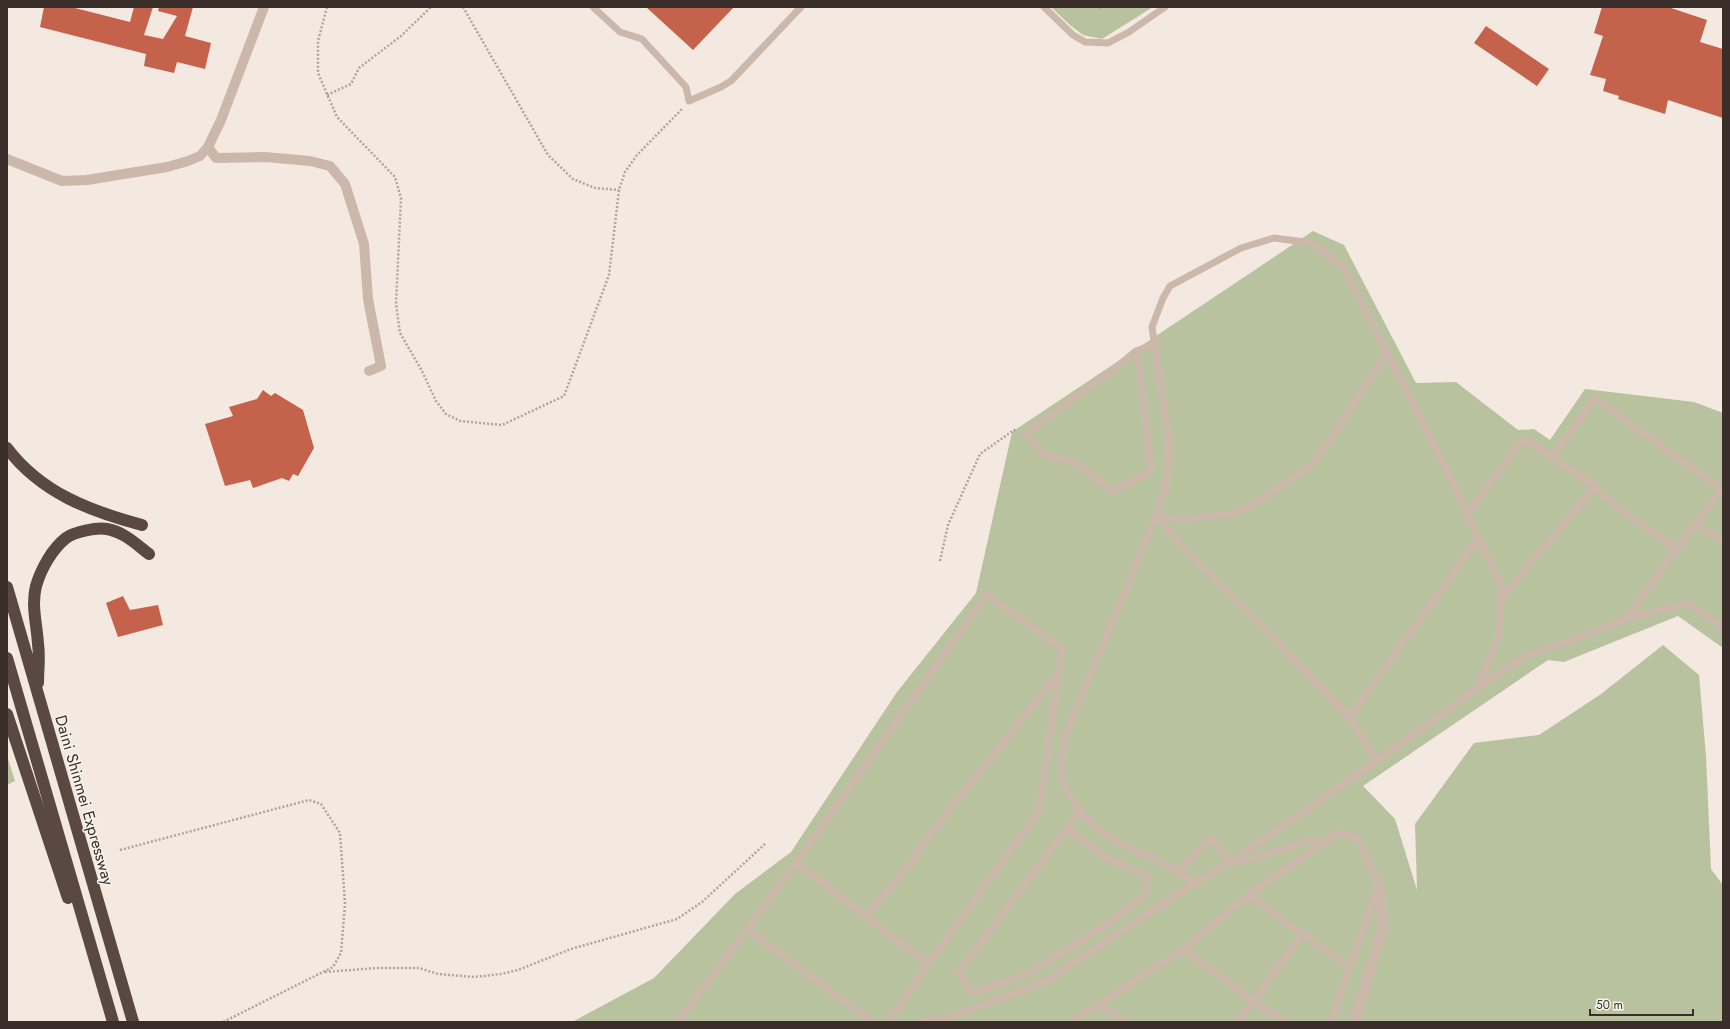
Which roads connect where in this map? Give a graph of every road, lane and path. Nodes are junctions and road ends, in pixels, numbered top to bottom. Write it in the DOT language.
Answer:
graph roads {
  1 [pos="264,7"];
  2 [pos="327,7"];
  3 [pos="431,7"];
  4 [pos="463,7"];
  5 [pos="593,7"];
  6 [pos="800,7"];
  7 [pos="1044,7"];
  8 [pos="1165,7"];
  9 [pos="327,95"];
  10 [pos="689,101"];
  11 [pos="208,147"];
  12 [pos="7,159"];
  13 [pos="619,190"];
  14 [pos="1155,344"];
  15 [pos="1136,351"];
  16 [pos="1386,353"];
  17 [pos="369,371"];
  18 [pos="1025,434"];
  19 [pos="7,448"];
  20 [pos="1552,457"];
  21 [pos="1722,488"];
  22 [pos="1591,492"];
  23 [pos="1467,515"];
  24 [pos="1156,516"];
  25 [pos="1696,523"];
  26 [pos="142,525"];
  27 [pos="1478,539"];
  28 [pos="1723,542"];
  29 [pos="1677,549"];
  30 [pos="149,554"];
  31 [pos="940,561"];
  32 [pos="7,587"];
  33 [pos="1502,597"];
  34 [pos="1627,619"];
  35 [pos="1723,628"];
  36 [pos="7,658"];
  37 [pos="1058,674"];
  38 [pos="1478,687"];
  39 [pos="38,697"];
  40 [pos="7,714"];
  41 [pos="1349,717"];
  42 [pos="1376,761"];
  43 [pos="1080,811"];
  44 [pos="1067,828"];
  45 [pos="1322,842"];
  46 [pos="765,844"];
  47 [pos="120,850"];
  48 [pos="61,862"];
  49 [pos="1231,862"];
  50 [pos="796,863"];
  51 [pos="1180,871"];
  52 [pos="1195,883"];
  53 [pos="1379,884"];
  54 [pos="1248,895"];
  55 [pos="866,916"];
  56 [pos="747,929"];
  57 [pos="1302,934"];
  58 [pos="1184,949"];
  59 [pos="928,964"];
  60 [pos="1350,968"];
  61 [pos="324,972"];
  62 [pos="1253,1001"];
  63 [pos="1099,1004"];
  64 [pos="950,1020"];
  65 [pos="112,1022"];
  66 [pos="133,1022"];
  67 [pos="223,1022"];
  68 [pos="678,1022"];
  69 [pos="872,1022"];
  70 [pos="889,1022"];
  71 [pos="921,1022"];
  72 [pos="1071,1022"];
  73 [pos="1125,1022"];
  74 [pos="1238,1022"];
  75 [pos="1286,1022"];
  76 [pos="1330,1022"];
  77 [pos="1354,1022"];
  1 -- 11 [label="street"];
  2 -- 9 [label="path"];
  3 -- 9 [label="path"];
  4 -- 13 [label="path"];
  5 -- 10 [label="lane"];
  6 -- 10 [label="lane"];
  7 -- 8 [label="lane"];
  9 -- 13 [label="path"];
  10 -- 13 [label="path"];
  11 -- 12 [label="street"];
  11 -- 17 [label="street"];
  14 -- 15 [label="lane"];
  14 -- 16 [label="lane"];
  14 -- 24 [label="lane"];
  15 -- 18 [label="lane"];
  15 -- 18 [label="lane"];
  16 -- 23 [label="lane"];
  16 -- 24 [label="lane"];
  18 -- 31 [label="path"];
  19 -- 26 [label="highway"];
  20 -- 21 [label="lane"];
  20 -- 23 [label="lane"];
  20 -- 29 [label="lane"];
  21 -- 25 [label="lane"];
  22 -- 33 [label="lane"];
  23 -- 27 [label="lane"];
  24 -- 41 [label="lane"];
  24 -- 43 [label="lane"];
  25 -- 28 [label="lane"];
  25 -- 29 [label="lane"];
  27 -- 33 [label="lane"];
  27 -- 41 [label="lane"];
  29 -- 34 [label="lane"];
  30 -- 39 [label="highway"];
  32 -- 39 [label="highway, Daini Shinmei Expressway"];
  33 -- 38 [label="lane"];
  34 -- 35 [label="lane"];
  34 -- 38 [label="lane"];
  36 -- 48 [label="highway"];
  37 -- 50 [label="lane"];
  37 -- 55 [label="lane"];
  37 -- 59 [label="lane"];
  38 -- 42 [label="lane"];
  39 -- 66 [label="highway, Daini Shinmei Expressway"];
  40 -- 48 [label="highway"];
  41 -- 42 [label="lane"];
  42 -- 49 [label="lane"];
  43 -- 44 [label="lane"];
  43 -- 51 [label="lane"];
  44 -- 44 [label="lane"];
  45 -- 49 [label="lane"];
  45 -- 53 [label="lane"];
  45 -- 54 [label="lane"];
  46 -- 61 [label="path"];
  47 -- 61 [label="path"];
  48 -- 65 [label="highway"];
  49 -- 51 [label="lane"];
  49 -- 52 [label="lane"];
  50 -- 55 [label="lane"];
  50 -- 56 [label="lane"];
  51 -- 52 [label="lane"];
  52 -- 64 [label="lane"];
  53 -- 60 [label="lane"];
  53 -- 77 [label="street"];
  54 -- 57 [label="lane"];
  54 -- 58 [label="lane"];
  55 -- 59 [label="lane"];
  56 -- 68 [label="lane"];
  56 -- 69 [label="lane"];
  57 -- 60 [label="lane"];
  57 -- 62 [label="lane"];
  58 -- 62 [label="lane"];
  58 -- 63 [label="lane"];
  59 -- 70 [label="lane"];
  60 -- 76 [label="lane"];
  61 -- 67 [label="path"];
  62 -- 74 [label="lane"];
  62 -- 75 [label="lane"];
  63 -- 72 [label="lane"];
  63 -- 73 [label="lane"];
  64 -- 71 [label="lane"];
}
